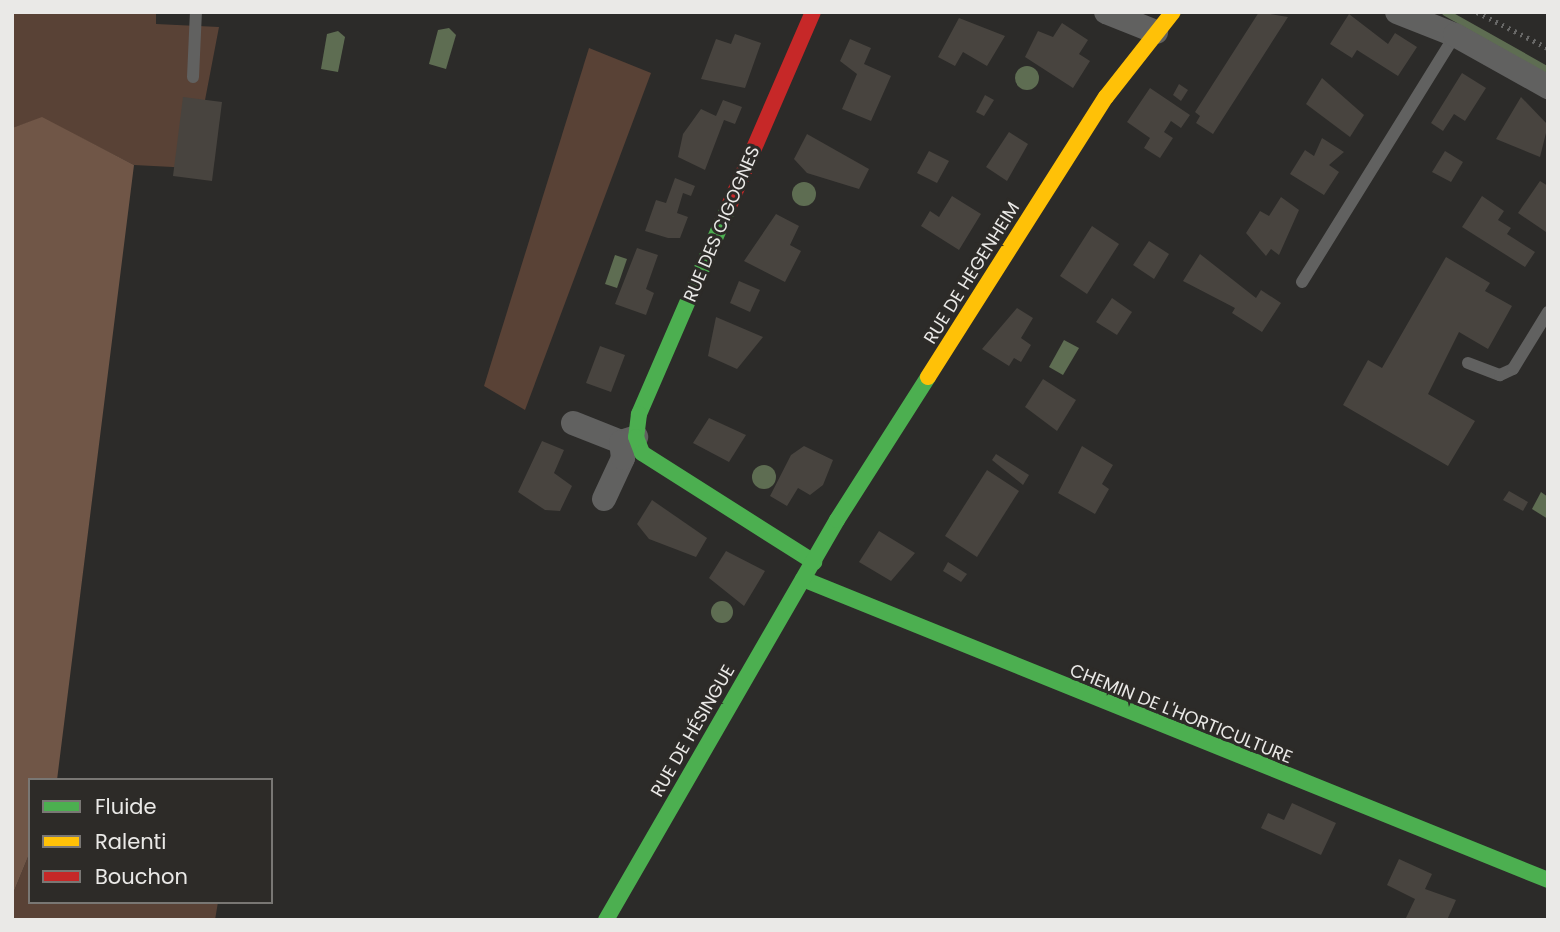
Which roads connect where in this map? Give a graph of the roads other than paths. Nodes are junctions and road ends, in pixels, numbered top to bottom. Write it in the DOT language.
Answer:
graph roads {
  1 [pos="196,12"];
  2 [pos="813,12"];
  3 [pos="1106,12"];
  4 [pos="1173,12"];
  5 [pos="1397,12"];
  6 [pos="1156,32"];
  7 [pos="1455,35"];
  8 [pos="193,77"];
  9 [pos="1548,87"];
  10 [pos="1302,282"];
  11 [pos="1548,312"];
  12 [pos="1468,363"];
  13 [pos="573,423"];
  14 [pos="629,440"];
  15 [pos="604,499"];
  16 [pos="814,562"];
  17 [pos="803,579"];
  18 [pos="1548,880"];
  19 [pos="606,920"];
  1 -- 8 [label="lane"];
  2 -- 14 [label="street, RUE DES CIGOGNES"];
  3 -- 6 [label="street"];
  4 -- 6 [label="street, RUE DE HEGENHEIM"];
  5 -- 7 [label="street"];
  6 -- 16 [label="street, RUE DE HEGENHEIM"];
  7 -- 9 [label="street"];
  7 -- 10 [label="lane"];
  11 -- 12 [label="lane"];
  13 -- 14 [label="street"];
  14 -- 15 [label="street, RUE DES CIGOGNES"];
  14 -- 16 [label="street"];
  16 -- 17 [label="street, RUE DE HÉSINGUE"];
  17 -- 18 [label="street, CHEMIN DE L'HORTICULTURE"];
  17 -- 19 [label="street, RUE DE HÉSINGUE"];
}
